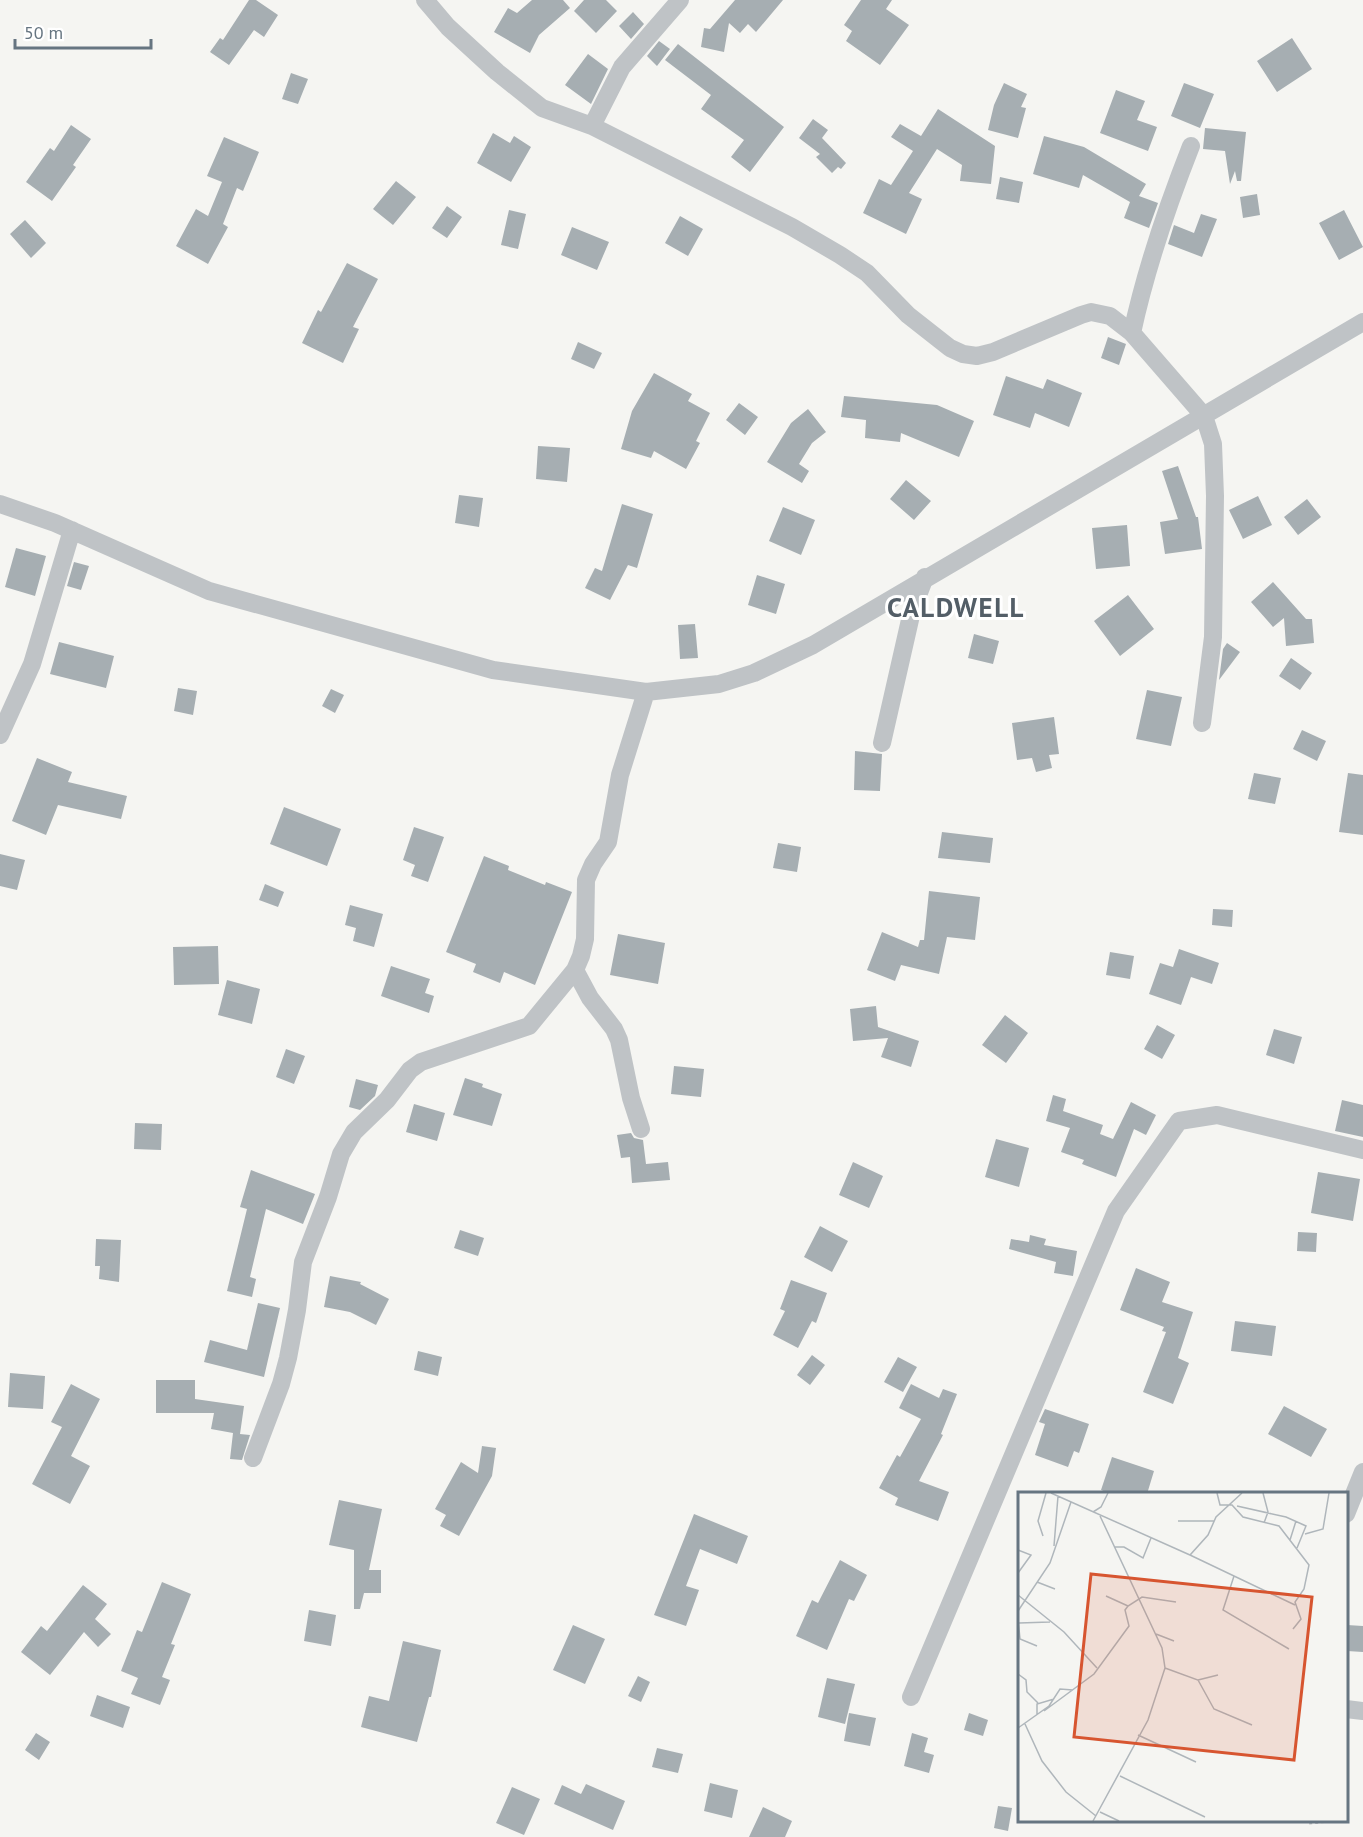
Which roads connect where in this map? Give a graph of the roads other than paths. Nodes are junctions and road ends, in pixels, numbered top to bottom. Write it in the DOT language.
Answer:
graph roads {
  1 [pos="425,0"];
  2 [pos="680,0"];
  3 [pos="592,126"];
  4 [pos="1191,146"];
  5 [pos="1363,322"];
  6 [pos="1132,333"];
  7 [pos="1204,416"];
  8 [pos="0,504"];
  9 [pos="72,530"];
  10 [pos="925,577"];
  11 [pos="646,693"];
  12 [pos="1202,723"];
  13 [pos="0,735"];
  14 [pos="882,743"];
  15 [pos="575,970"];
  16 [pos="641,1129"];
  17 [pos="1363,1150"];
  18 [pos="253,1458"];
  19 [pos="1363,1472"];
  20 [pos="1348,1511"];
  21 [pos="911,1697"];
  22 [pos="1348,1709"];
  23 [pos="1363,1711"];
  1 -- 3 [label="street"];
  2 -- 3 [label="street"];
  3 -- 6 [label="street"];
  4 -- 6 [label="street"];
  5 -- 7 [label="street"];
  6 -- 7 [label="street"];
  7 -- 10 [label="street"];
  7 -- 12 [label="street"];
  8 -- 9 [label="street"];
  9 -- 11 [label="street"];
  9 -- 13 [label="street"];
  10 -- 11 [label="street"];
  10 -- 14 [label="street"];
  11 -- 15 [label="street"];
  15 -- 16 [label="street"];
  15 -- 18 [label="street"];
  17 -- 21 [label="street"];
  19 -- 20 [label="street"];
  22 -- 23 [label="street"];
}
